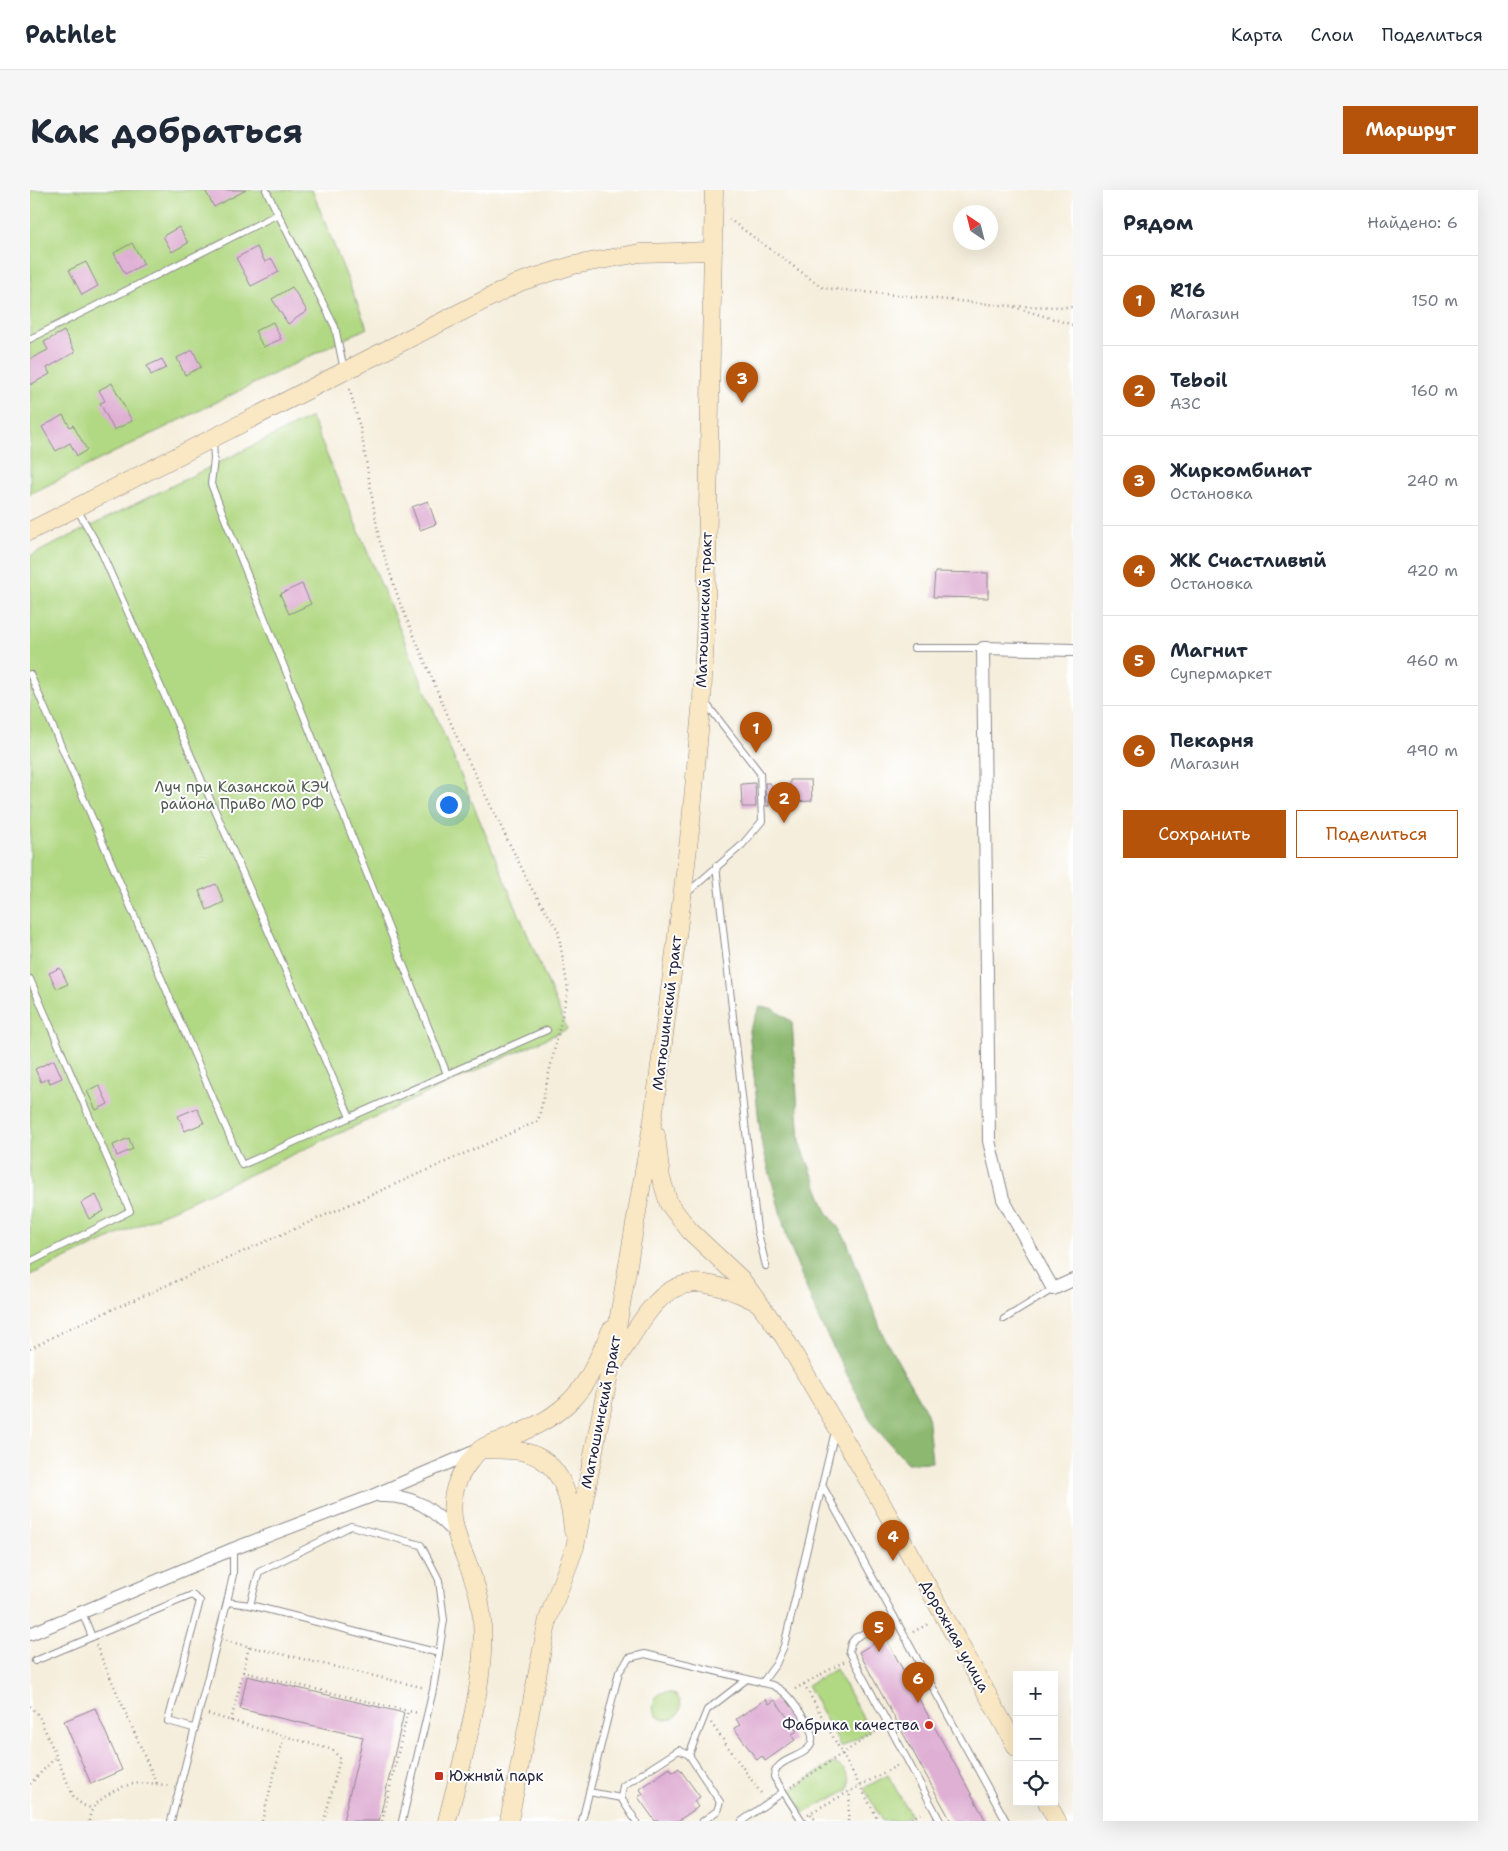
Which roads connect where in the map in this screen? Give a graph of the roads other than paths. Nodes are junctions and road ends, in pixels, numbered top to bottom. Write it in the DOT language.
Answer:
graph roads {
  1 [pos="266,190"];
  2 [pos="714,199"];
  3 [pos="278,214"];
  4 [pos="713,251"];
  5 [pos="30,338"];
  6 [pos="345,373"];
  7 [pos="213,439"];
  8 [pos="76,508"];
  9 [pos="30,532"];
  10 [pos="914,648"];
  11 [pos="983,648"];
  12 [pos="1073,650"];
  13 [pos="30,674"];
  14 [pos="702,698"];
  15 [pos="716,866"];
  16 [pos="682,898"];
  17 [pos="30,979"];
  18 [pos="547,1030"];
  19 [pos="447,1074"];
  20 [pos="350,1117"];
  21 [pos="653,1119"];
  22 [pos="30,1262"];
  23 [pos="766,1266"];
  24 [pos="1073,1280"];
  25 [pos="1053,1289"];
  26 [pos="757,1302"];
  27 [pos="620,1312"];
  28 [pos="1004,1319"];
  29 [pos="610,1369"];
  30 [pos="836,1427"];
  31 [pos="481,1449"];
  32 [pos="822,1485"];
  33 [pos="372,1496"];
  34 [pos="455,1533"];
  35 [pos="575,1547"];
  36 [pos="233,1549"];
  37 [pos="227,1602"];
  38 [pos="250,1605"];
  39 [pos="82,1612"];
  40 [pos="894,1617"];
  41 [pos="30,1634"];
  42 [pos="92,1637"];
  43 [pos="439,1653"];
  44 [pos="35,1661"];
  45 [pos="747,1679"];
  46 [pos="762,1683"];
  47 [pos="193,1728"];
  48 [pos="1013,1741"];
  49 [pos="689,1755"];
  50 [pos="589,1792"];
  51 [pos="783,1792"];
  52 [pos="621,1798"];
  53 [pos="1049,1806"];
  54 [pos="801,1820"];
  55 [pos="170,1821"];
  56 [pos="402,1821"];
  57 [pos="448,1821"];
  58 [pos="509,1821"];
  59 [pos="582,1821"];
  60 [pos="636,1821"];
  61 [pos="703,1821"];
  62 [pos="742,1821"];
  63 [pos="940,1821"];
  64 [pos="1006,1821"];
  65 [pos="1057,1821"];
  1 -- 3 [label="lane"];
  2 -- 4 [label="street, Матюшинский тракт"];
  3 -- 5 [label="lane"];
  3 -- 6 [label="lane"];
  4 -- 6 [label="street"];
  4 -- 14 [label="street, Матюшинский тракт"];
  6 -- 7 [label="street"];
  7 -- 8 [label="street"];
  7 -- 19 [label="lane"];
  8 -- 9 [label="street"];
  8 -- 20 [label="lane"];
  10 -- 11 [label="lane"];
  11 -- 12 [label="street"];
  11 -- 25 [label="street"];
  13 -- 20 [label="lane"];
  14 -- 15 [label="lane"];
  14 -- 16 [label="street, Матюшинский тракт"];
  15 -- 16 [label="lane"];
  15 -- 23 [label="lane"];
  16 -- 21 [label="street, Матюшинский тракт"];
  17 -- 22 [label="lane"];
  18 -- 19 [label="lane"];
  19 -- 20 [label="lane"];
  21 -- 26 [label="street, Дорожная улица"];
  21 -- 27 [label="street, Матюшинский тракт"];
  24 -- 25 [label="street"];
  25 -- 28 [label="lane"];
  26 -- 29 [label="street"];
  26 -- 30 [label="street, Дорожная улица"];
  27 -- 29 [label="street, Матюшинский тракт"];
  27 -- 31 [label="street"];
  29 -- 35 [label="street, Матюшинский тракт"];
  30 -- 32 [label="lane"];
  30 -- 48 [label="street, Дорожная улица"];
  31 -- 33 [label="street"];
  31 -- 34 [label="street"];
  31 -- 35 [label="street"];
  32 -- 40 [label="lane"];
  32 -- 46 [label="lane"];
  33 -- 34 [label="street"];
  33 -- 36 [label="street"];
  34 -- 57 [label="street"];
  35 -- 58 [label="street, Матюшинский тракт"];
  36 -- 37 [label="lane"];
  36 -- 39 [label="street"];
  37 -- 38 [label="lane"];
  37 -- 47 [label="lane"];
  38 -- 43 [label="lane"];
  38 -- 43 [label="lane"];
  39 -- 41 [label="street"];
  39 -- 42 [label="lane"];
  40 -- 63 [label="lane"];
  40 -- 64 [label="lane"];
  42 -- 44 [label="lane"];
  42 -- 47 [label="lane"];
  43 -- 56 [label="lane"];
  45 -- 46 [label="lane"];
  45 -- 49 [label="lane"];
  45 -- 50 [label="lane"];
  46 -- 51 [label="lane"];
  47 -- 55 [label="lane"];
  49 -- 52 [label="lane"];
  49 -- 61 [label="lane"];
  50 -- 52 [label="lane"];
  50 -- 59 [label="lane"];
  51 -- 54 [label="lane"];
  51 -- 62 [label="lane"];
  52 -- 60 [label="lane"];
  53 -- 65 [label="street"];
}
